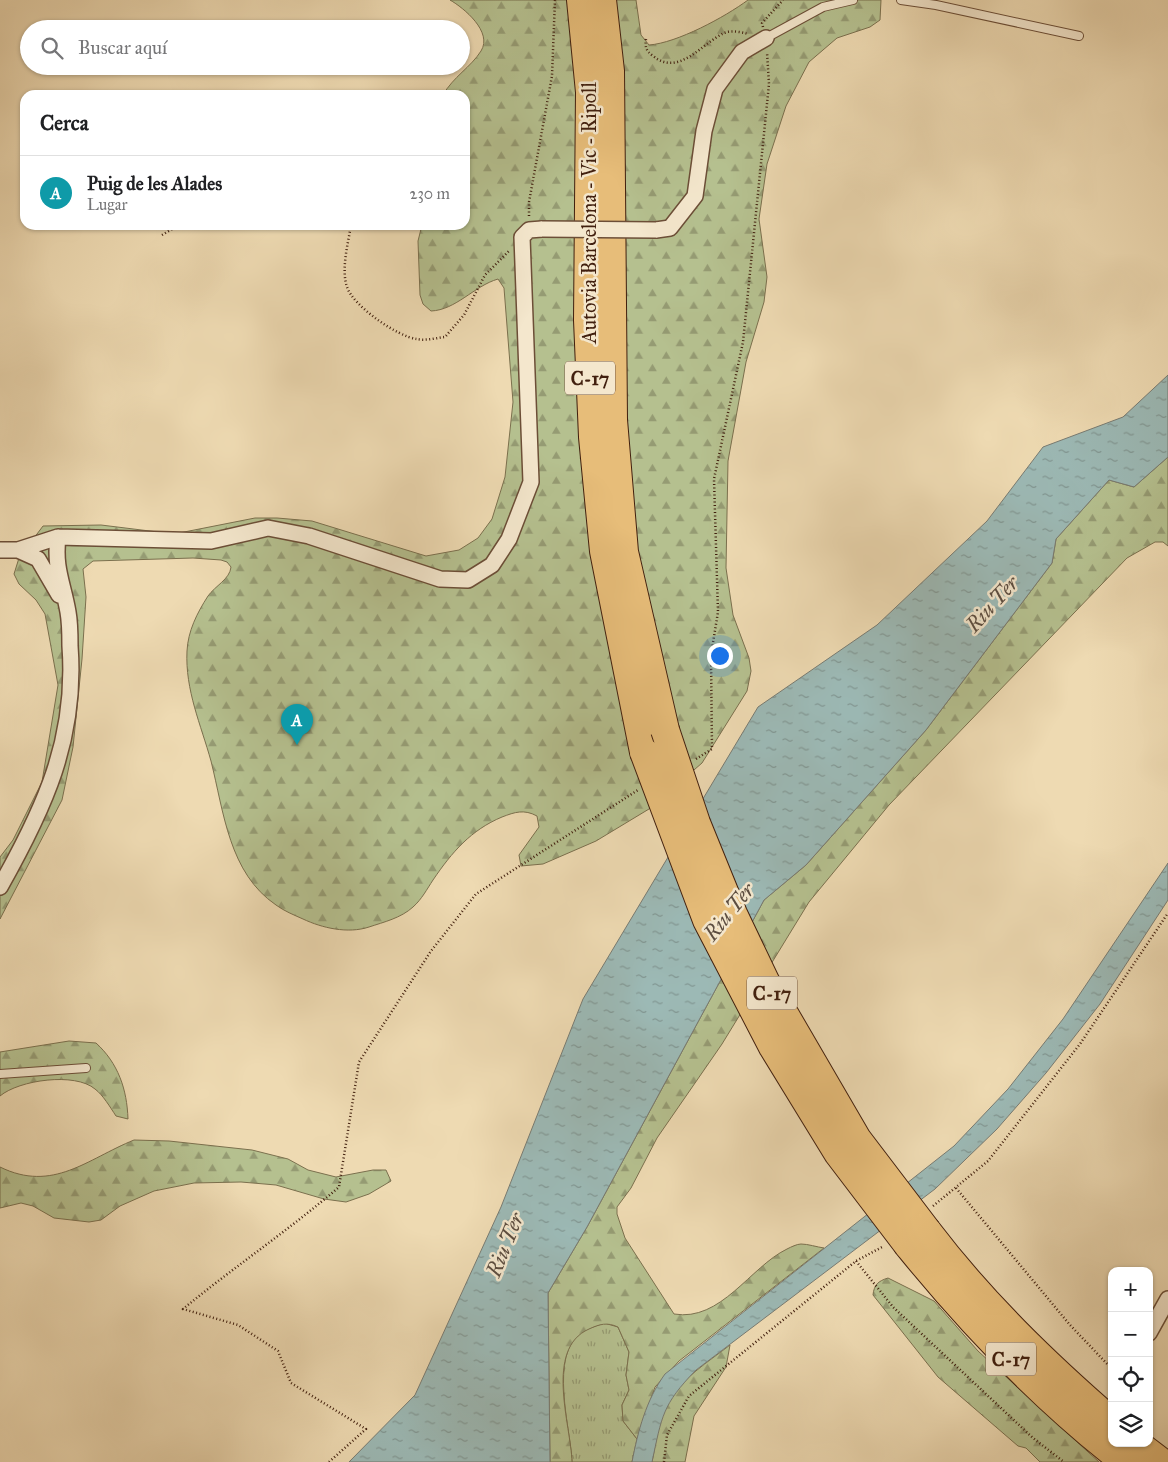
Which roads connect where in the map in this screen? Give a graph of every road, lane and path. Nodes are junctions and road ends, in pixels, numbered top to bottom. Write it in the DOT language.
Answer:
graph roads {
  1 [pos="555,0"];
  2 [pos="581,0"];
  3 [pos="602,0"];
  4 [pos="783,0"];
  5 [pos="853,0"];
  6 [pos="901,0"];
  7 [pos="1079,36"];
  8 [pos="766,38"];
  9 [pos="646,39"];
  10 [pos="170,230"];
  11 [pos="349,230"];
  12 [pos="531,232"];
  13 [pos="162,235"];
  14 [pos="58,537"];
  15 [pos="0,550"];
  16 [pos="18,550"];
  17 [pos="68,612"];
  18 [pos="688,763"];
  19 [pos="646,786"];
  20 [pos="0,887"];
  21 [pos="1168,913"];
  22 [pos="86,1068"];
  23 [pos="0,1074"];
  24 [pos="956,1188"];
  25 [pos="913,1232"];
  26 [pos="856,1261"];
  27 [pos="1168,1299"];
  28 [pos="1153,1325"];
  29 [pos="1108,1365"];
  30 [pos="1108,1418"];
  31 [pos="1141,1447"];
  32 [pos="329,1462"];
  33 [pos="664,1462"];
  34 [pos="1064,1462"];
  35 [pos="1125,1462"];
  36 [pos="1161,1462"];
  1 -- 12 [label="path"];
  2 -- 25 [label="highway, Autovia Barcelona - Vic - Ripoll / C-17, bridge"];
  3 -- 25 [label="highway, Autovia Barcelona - Vic - Ripoll / C-17, bridge"];
  4 -- 8 [label="path"];
  5 -- 8 [label="lane"];
  6 -- 7 [label="lane"];
  8 -- 9 [label="path"];
  8 -- 12 [label="street, bridge"];
  8 -- 18 [label="path"];
  10 -- 13 [label="path"];
  11 -- 12 [label="path"];
  12 -- 14 [label="street"];
  14 -- 16 [label="street"];
  14 -- 17 [label="street"];
  15 -- 16 [label="street"];
  16 -- 17 [label="street"];
  17 -- 20 [label="street"];
  19 -- 32 [label="path"];
  21 -- 24 [label="path"];
  22 -- 23 [label="lane"];
  24 -- 25 [label="path"];
  24 -- 29 [label="path"];
  25 -- 26 [label="path"];
  25 -- 30 [label="highway, Autovia Barcelona - Vic - Ripoll / C-17"];
  25 -- 35 [label="highway, Autovia Barcelona - Vic - Ripoll / C-17"];
  26 -- 33 [label="path"];
  26 -- 34 [label="path"];
  27 -- 28 [label="street"];
  31 -- 36 [label="highway"];
}
